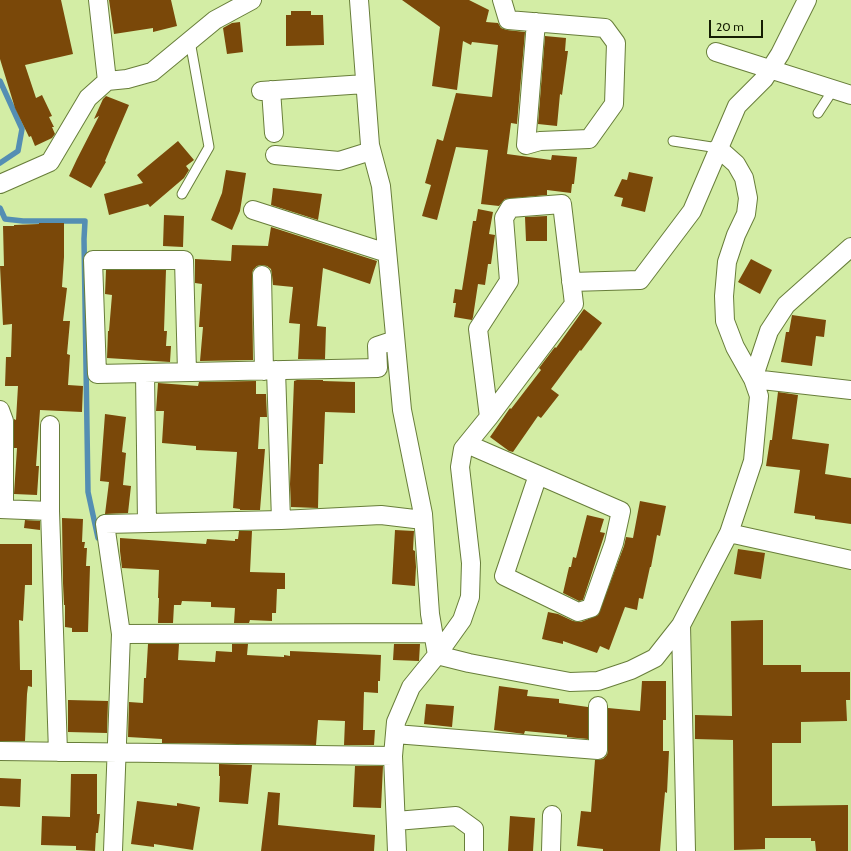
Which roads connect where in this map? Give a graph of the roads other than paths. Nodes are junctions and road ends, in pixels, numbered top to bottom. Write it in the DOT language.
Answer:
graph roads {
  1 [pos="98,0"];
  2 [pos="252,0"];
  3 [pos="360,0"];
  4 [pos="502,0"];
  5 [pos="807,0"];
  6 [pos="536,22"];
  7 [pos="190,41"];
  8 [pos="716,52"];
  9 [pos="770,70"];
  10 [pos="107,81"];
  11 [pos="365,84"];
  12 [pos="833,90"];
  13 [pos="851,95"];
  14 [pos="818,113"];
  15 [pos="274,133"];
  16 [pos="673,141"];
  17 [pos="718,148"];
  18 [pos="371,151"];
  19 [pos="275,155"];
  20 [pos="0,184"];
  21 [pos="182,194"];
  22 [pos="253,210"];
  23 [pos="851,247"];
  24 [pos="387,253"];
  25 [pos="262,275"];
  26 [pos="571,282"];
  27 [pos="395,340"];
  28 [pos="270,370"];
  29 [pos="187,372"];
  30 [pos="145,373"];
  31 [pos="753,378"];
  32 [pos="851,390"];
  33 [pos="0,410"];
  34 [pos="489,417"];
  35 [pos="50,425"];
  36 [pos="467,444"];
  37 [pos="538,475"];
  38 [pos="2,509"];
  39 [pos="50,511"];
  40 [pos="281,520"];
  41 [pos="423,520"];
  42 [pos="147,523"];
  43 [pos="729,532"];
  44 [pos="851,560"];
  45 [pos="681,625"];
  46 [pos="434,633"];
  47 [pos="121,634"];
  48 [pos="437,655"];
  49 [pos="598,706"];
  50 [pos="395,734"];
  51 [pos="0,751"];
  52 [pos="58,752"];
  53 [pos="116,753"];
  54 [pos="393,756"];
  55 [pos="552,815"];
  56 [pos="396,821"];
  57 [pos="112,851"];
  58 [pos="397,851"];
  59 [pos="474,851"];
  60 [pos="551,851"];
  61 [pos="686,851"];
  1 -- 10 [label="street"];
  2 -- 7 [label="street"];
  3 -- 11 [label="street"];
  4 -- 6 [label="street"];
  5 -- 9 [label="street"];
  6 -- 6 [label="street"];
  7 -- 10 [label="street"];
  7 -- 21 [label="lane"];
  8 -- 9 [label="street"];
  9 -- 12 [label="street"];
  9 -- 17 [label="street"];
  10 -- 20 [label="street"];
  11 -- 15 [label="street"];
  11 -- 18 [label="street"];
  12 -- 13 [label="street"];
  12 -- 14 [label="lane"];
  16 -- 17 [label="lane"];
  17 -- 26 [label="street"];
  17 -- 31 [label="street"];
  18 -- 19 [label="street"];
  18 -- 24 [label="street"];
  22 -- 24 [label="street"];
  23 -- 31 [label="street"];
  24 -- 27 [label="street"];
  25 -- 28 [label="street"];
  26 -- 34 [label="street"];
  26 -- 34 [label="street"];
  27 -- 28 [label="street"];
  27 -- 41 [label="street"];
  28 -- 29 [label="street"];
  28 -- 40 [label="street"];
  29 -- 30 [label="street"];
  29 -- 30 [label="street"];
  30 -- 42 [label="street"];
  31 -- 32 [label="street"];
  31 -- 43 [label="street"];
  33 -- 38 [label="street"];
  34 -- 36 [label="street"];
  35 -- 39 [label="street"];
  36 -- 37 [label="street"];
  36 -- 48 [label="street"];
  37 -- 37 [label="street"];
  38 -- 39 [label="street"];
  39 -- 52 [label="street"];
  40 -- 41 [label="street"];
  40 -- 42 [label="street"];
  41 -- 46 [label="street"];
  42 -- 47 [label="street"];
  43 -- 44 [label="street"];
  43 -- 45 [label="street"];
  45 -- 48 [label="street"];
  45 -- 61 [label="street"];
  46 -- 47 [label="street"];
  46 -- 48 [label="street"];
  47 -- 53 [label="street"];
  48 -- 50 [label="street"];
  49 -- 50 [label="street"];
  50 -- 54 [label="street"];
  51 -- 52 [label="street"];
  52 -- 53 [label="street"];
  53 -- 54 [label="street"];
  53 -- 57 [label="street"];
  54 -- 56 [label="street"];
  55 -- 60 [label="street"];
  56 -- 58 [label="street"];
  56 -- 59 [label="street"];
}
